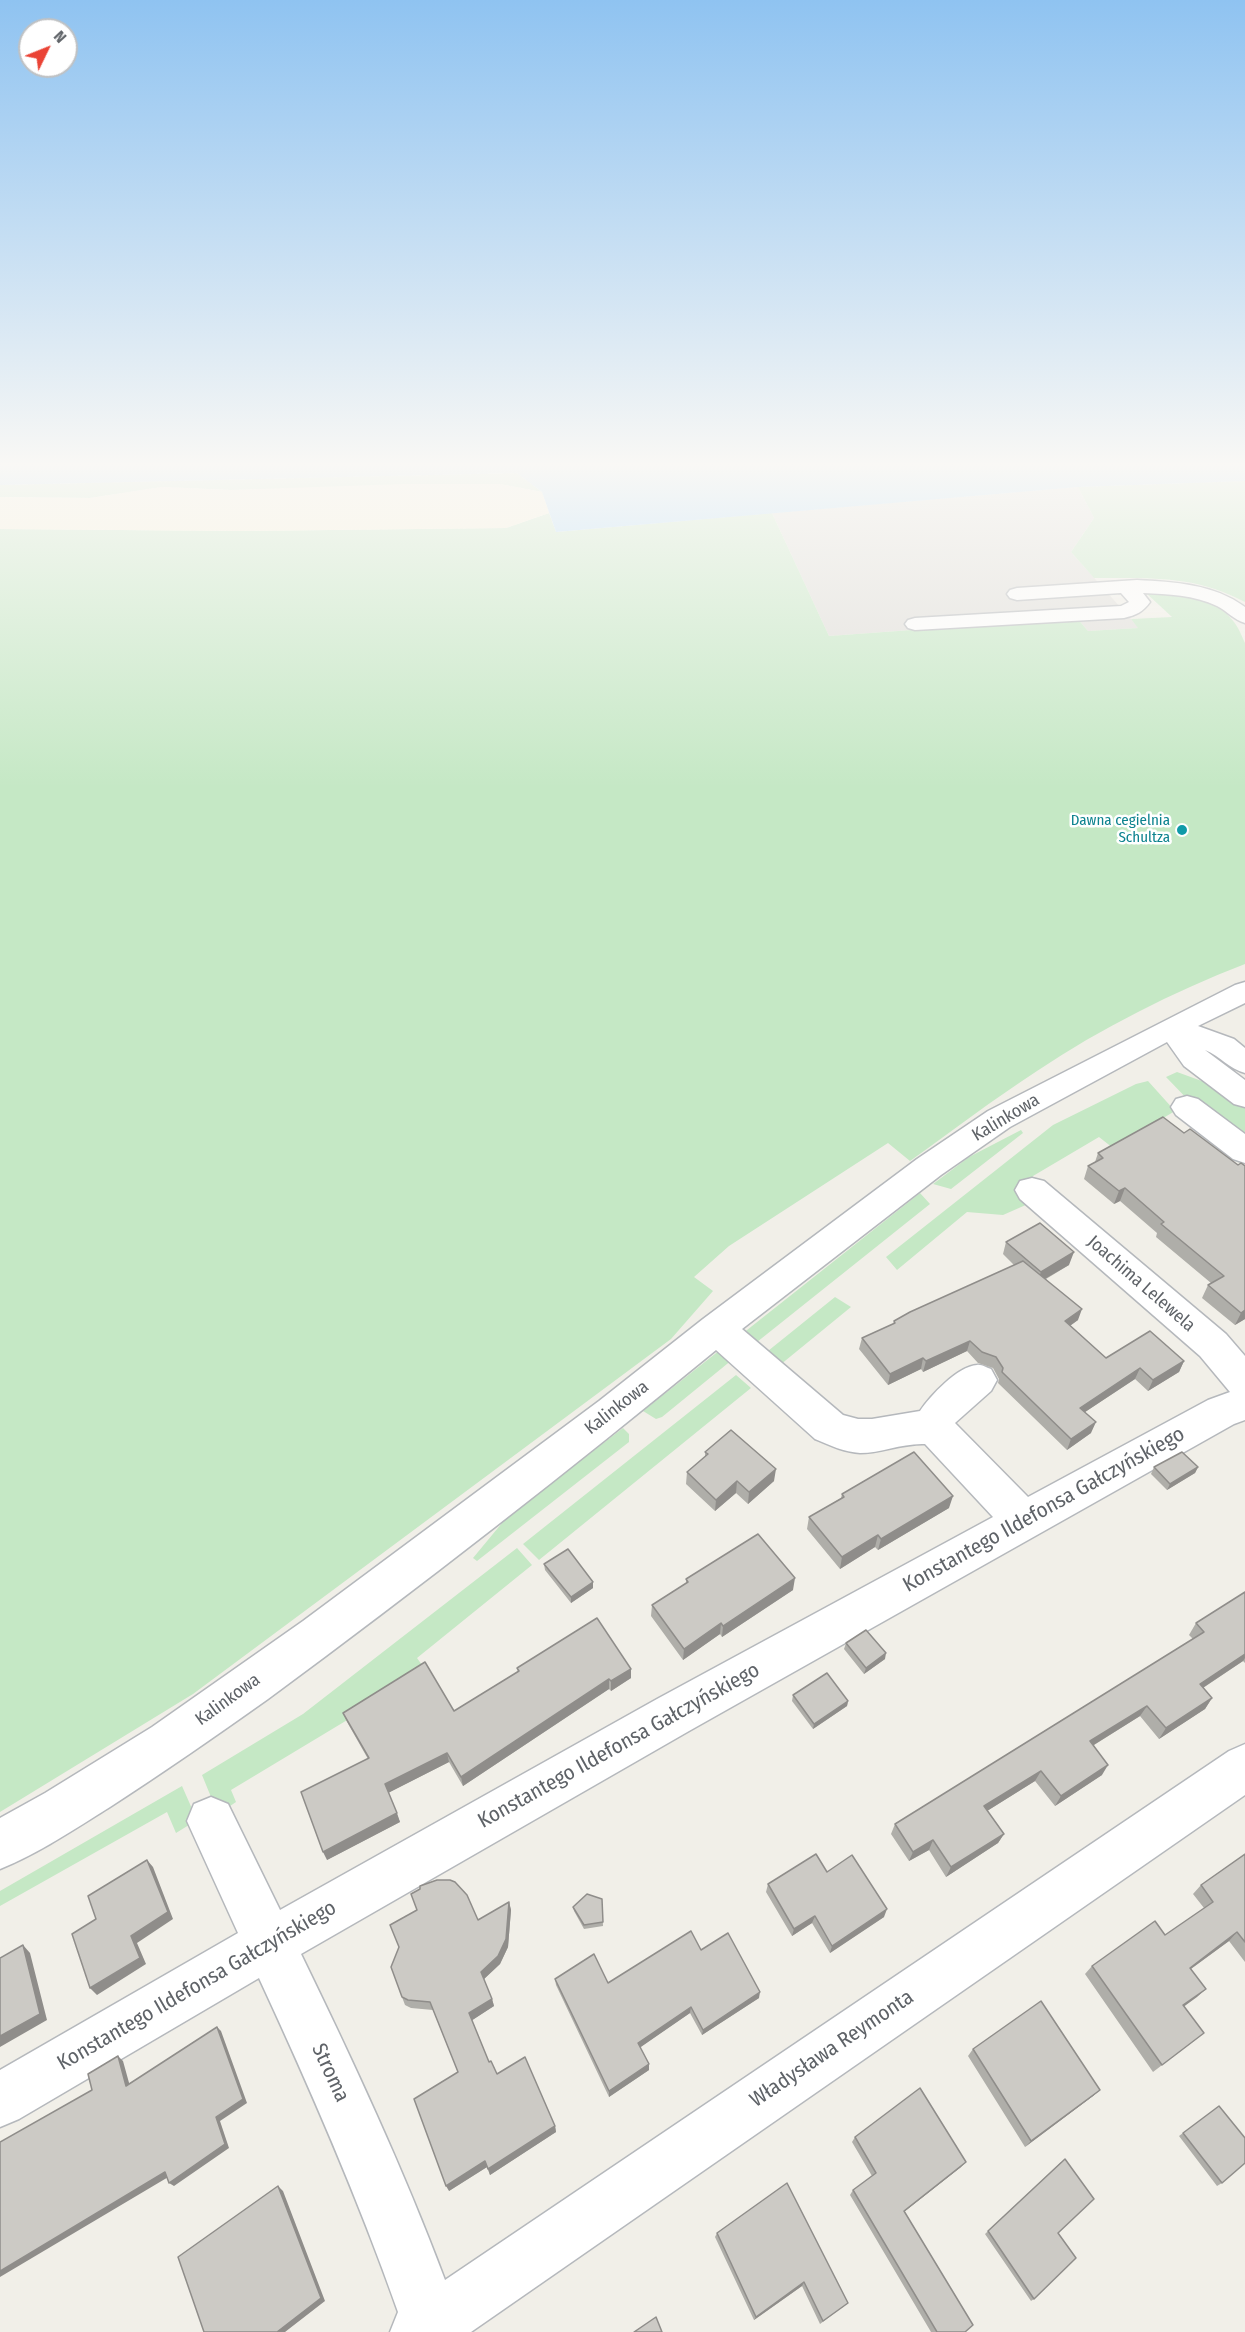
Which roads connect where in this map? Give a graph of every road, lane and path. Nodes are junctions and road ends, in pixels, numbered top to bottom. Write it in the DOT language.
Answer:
graph roads {
  1 [pos="1128,588"];
  2 [pos="1017,594"];
  3 [pos="1245,617"];
  4 [pos="915,624"];
  5 [pos="1245,991"];
  6 [pos="1172,1027"];
  7 [pos="1245,1063"];
  8 [pos="1245,1096"];
  9 [pos="1187,1107"];
  10 [pos="1245,1151"];
  11 [pos="1032,1190"];
  12 [pos="716,1329"];
  13 [pos="978,1380"];
  14 [pos="1245,1383"];
  15 [pos="1245,1404"];
  16 [pos="932,1428"];
  17 [pos="1025,1522"];
  18 [pos="1245,1767"];
  19 [pos="211,1821"];
  20 [pos="0,1845"];
  21 [pos="269,1944"];
  22 [pos="0,2100"];
  23 [pos="429,2329"];
  1 -- 2 [label="street"];
  1 -- 3 [label="street"];
  1 -- 4 [label="street"];
  5 -- 6 [label="street, Kalinkowa"];
  6 -- 7 [label="street"];
  6 -- 8 [label="street"];
  6 -- 12 [label="street, Kalinkowa"];
  9 -- 10 [label="street"];
  11 -- 14 [label="street, Joachima Lelewela"];
  12 -- 16 [label="street"];
  12 -- 20 [label="street, Kalinkowa"];
  13 -- 16 [label="street"];
  15 -- 17 [label="street, Konstantego Ildefonsa Gałczyńskiego"];
  16 -- 17 [label="street"];
  17 -- 21 [label="street, Konstantego Ildefonsa Gałczyńskiego"];
  18 -- 23 [label="street, Władysława Reymonta"];
  19 -- 21 [label="street, Stroma"];
  21 -- 22 [label="street, Konstantego Ildefonsa Gałczyńskiego"];
  21 -- 23 [label="street, Stroma"];
}
